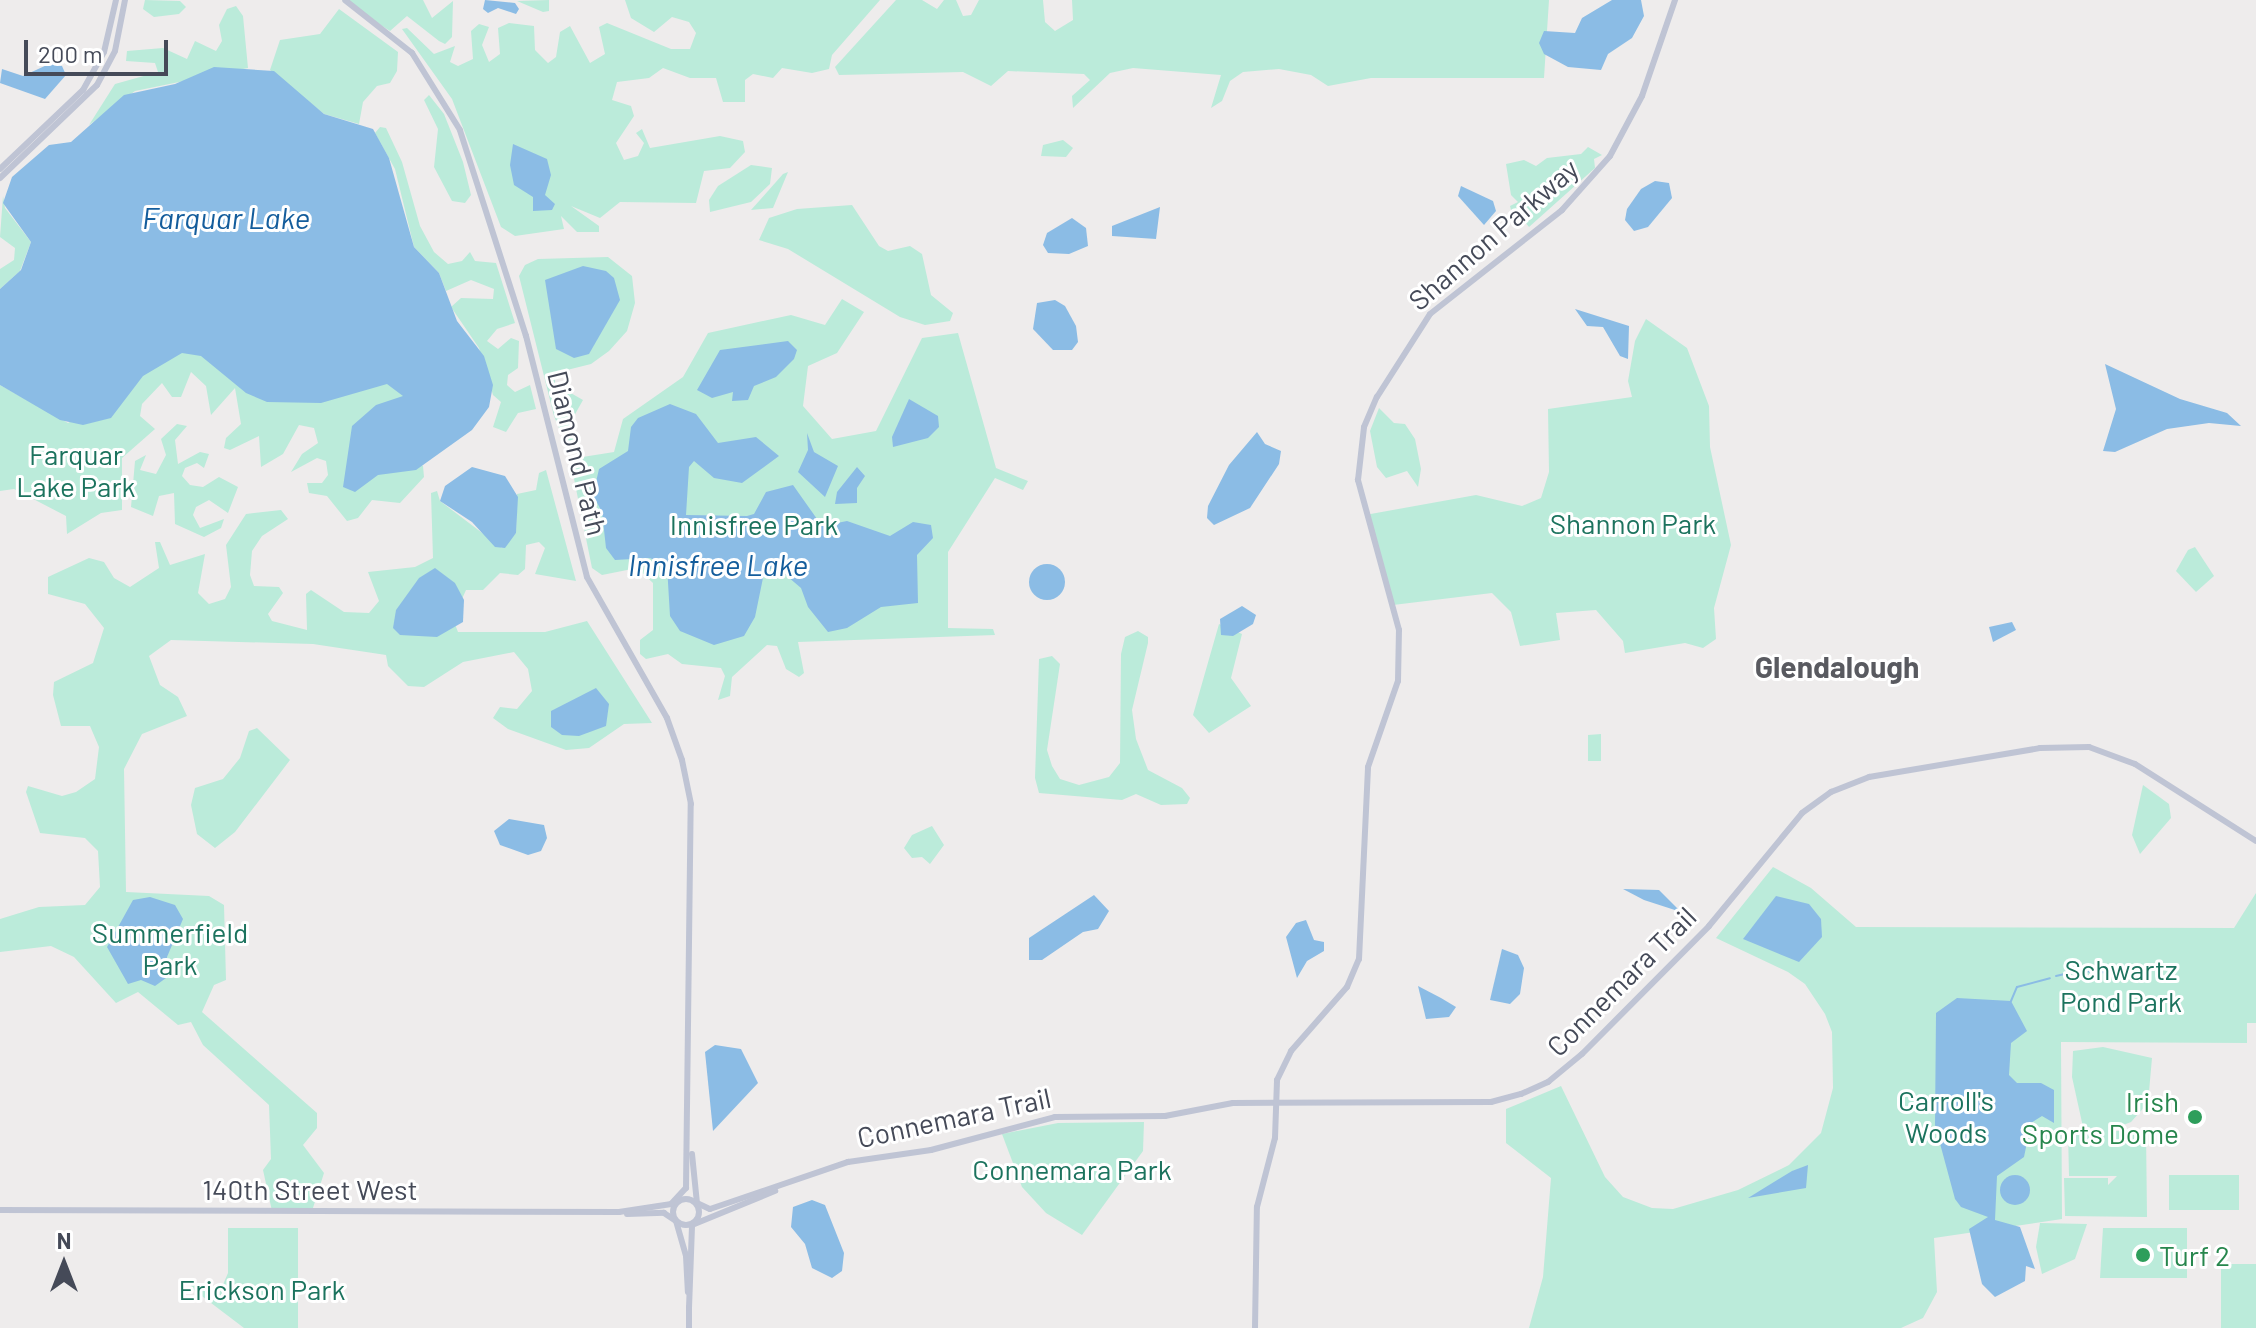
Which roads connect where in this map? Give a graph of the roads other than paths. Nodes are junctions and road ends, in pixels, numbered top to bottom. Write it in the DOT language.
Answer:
graph roads {
  1 [pos="116,0"];
  2 [pos="125,0"];
  3 [pos="345,0"];
  4 [pos="1675,0"];
  5 [pos="0,169"];
  6 [pos="0,178"];
  7 [pos="2256,841"];
  8 [pos="690,1093"];
  9 [pos="1276,1102"];
  10 [pos="800,1179"];
  11 [pos="677,1202"];
  12 [pos="697,1203"];
  13 [pos="0,1210"];
  14 [pos="619,1212"];
  15 [pos="676,1221"];
  16 [pos="695,1222"];
  17 [pos="689,1308"];
  18 [pos="689,1328"];
  19 [pos="1255,1328"];
  1 -- 5 [label="street"];
  2 -- 6 [label="street"];
  3 -- 8 [label="street, Diamond Path"];
  4 -- 9 [label="street, Shannon Parkway"];
  7 -- 9 [label="street, Connemara Trail"];
  8 -- 11 [label="street, Diamond Path"];
  8 -- 12 [label="street, Diamond Path"];
  9 -- 10 [label="street, Connemara Trail"];
  9 -- 19 [label="street, Shannon Parkway"];
  10 -- 12 [label="street, Connemara Trail"];
  10 -- 16 [label="street, Connemara Trail"];
  11 -- 12 [label="street"];
  11 -- 14 [label="street, 140th Street West"];
  11 -- 15 [label="street, Diamond Path"];
  12 -- 16 [label="street, Diamond Path"];
  13 -- 14 [label="street, 140th Street West"];
  14 -- 15 [label="street, 140th Street West"];
  15 -- 16 [label="street"];
  15 -- 17 [label="street, Diamond Path"];
  16 -- 17 [label="street, Diamond Path"];
  17 -- 18 [label="street, Diamond Path"];
}
